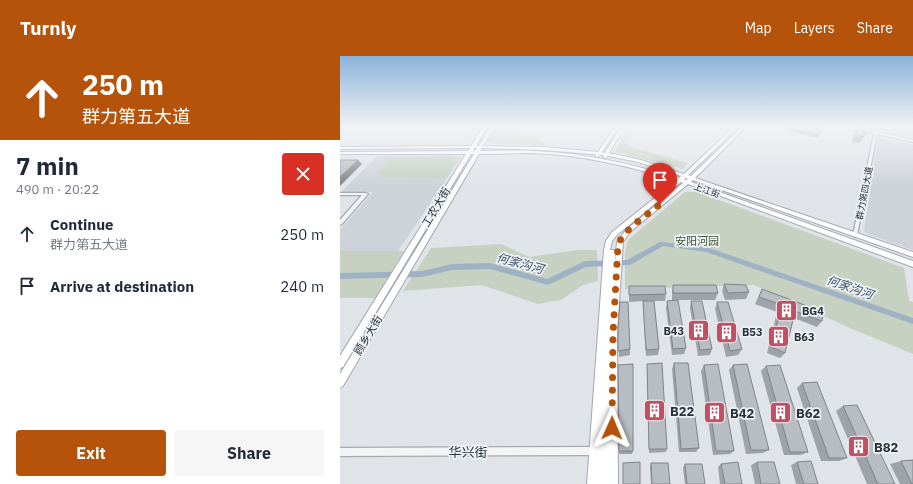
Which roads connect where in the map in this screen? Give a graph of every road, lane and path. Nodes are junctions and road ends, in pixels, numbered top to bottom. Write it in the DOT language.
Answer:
graph roads {
  1 [pos="476,147"];
  2 [pos="477,147"];
  3 [pos="603,147"];
  4 [pos="610,147"];
  5 [pos="715,147"];
  6 [pos="723,147"];
  7 [pos="873,147"];
  8 [pos="340,148"];
  9 [pos="475,150"];
  10 [pos="340,153"];
  11 [pos="599,153"];
  12 [pos="606,154"];
  13 [pos="595,159"];
  14 [pos="603,160"];
  15 [pos="695,166"];
  16 [pos="663,168"];
  17 [pos="701,168"];
  18 [pos="660,173"];
  19 [pos="686,179"];
  20 [pos="706,186"];
  21 [pos="668,189"];
  22 [pos="677,190"];
  23 [pos="340,194"];
  24 [pos="670,196"];
  25 [pos="340,223"];
  26 [pos="855,235"];
  27 [pos="913,255"];
  28 [pos="913,264"];
  29 [pos="387,288"];
  30 [pos="396,288"];
  31 [pos="340,364"];
  32 [pos="340,383"];
  33 [pos="595,451"];
  34 [pos="340,452"];
  35 [pos="593,484"];
  36 [pos="603,484"];
  37 [pos="612,484"];
  1 -- 9 [label="main road, 工农大街"];
  2 -- 9 [label="main road, 工农大街"];
  3 -- 11 [label="main road"];
  4 -- 12 [label="main road"];
  5 -- 15 [label="main road"];
  6 -- 17 [label="main road"];
  7 -- 26 [label="street, 群力第四大道"];
  8 -- 9 [label="main road"];
  9 -- 10 [label="main road"];
  9 -- 11 [label="main road, 上江街"];
  9 -- 13 [label="main road, 上江街"];
  9 -- 29 [label="main road, 工农大街"];
  9 -- 30 [label="main road, 工农大街"];
  11 -- 12 [label="main road, 上江街"];
  11 -- 13 [label="main road"];
  12 -- 14 [label="main road"];
  12 -- 16 [label="main road, 上江街"];
  13 -- 14 [label="main road, 上江街"];
  14 -- 18 [label="main road, 上江街"];
  15 -- 16 [label="main road"];
  15 -- 19 [label="main road"];
  16 -- 19 [label="main road, 上江街"];
  17 -- 19 [label="main road"];
  17 -- 20 [label="main road"];
  18 -- 19 [label="main road, 上江街"];
  18 -- 21 [label="main road"];
  19 -- 20 [label="main road, 上江街"];
  19 -- 21 [label="main road"];
  19 -- 22 [label="main road"];
  20 -- 22 [label="main road"];
  20 -- 26 [label="main road, 上江街"];
  20 -- 28 [label="main road, 上江街"];
  21 -- 33 [label="main road"];
  22 -- 24 [label="main road"];
  23 -- 25 [label="street"];
  24 -- 36 [label="main road"];
  24 -- 37 [label="main road"];
  26 -- 27 [label="main road, 上江街"];
  29 -- 31 [label="main road, 顾乡大街"];
  30 -- 32 [label="main road, 顾乡大街"];
  33 -- 34 [label="street, 华兴街"];
  33 -- 35 [label="main road"];
}
